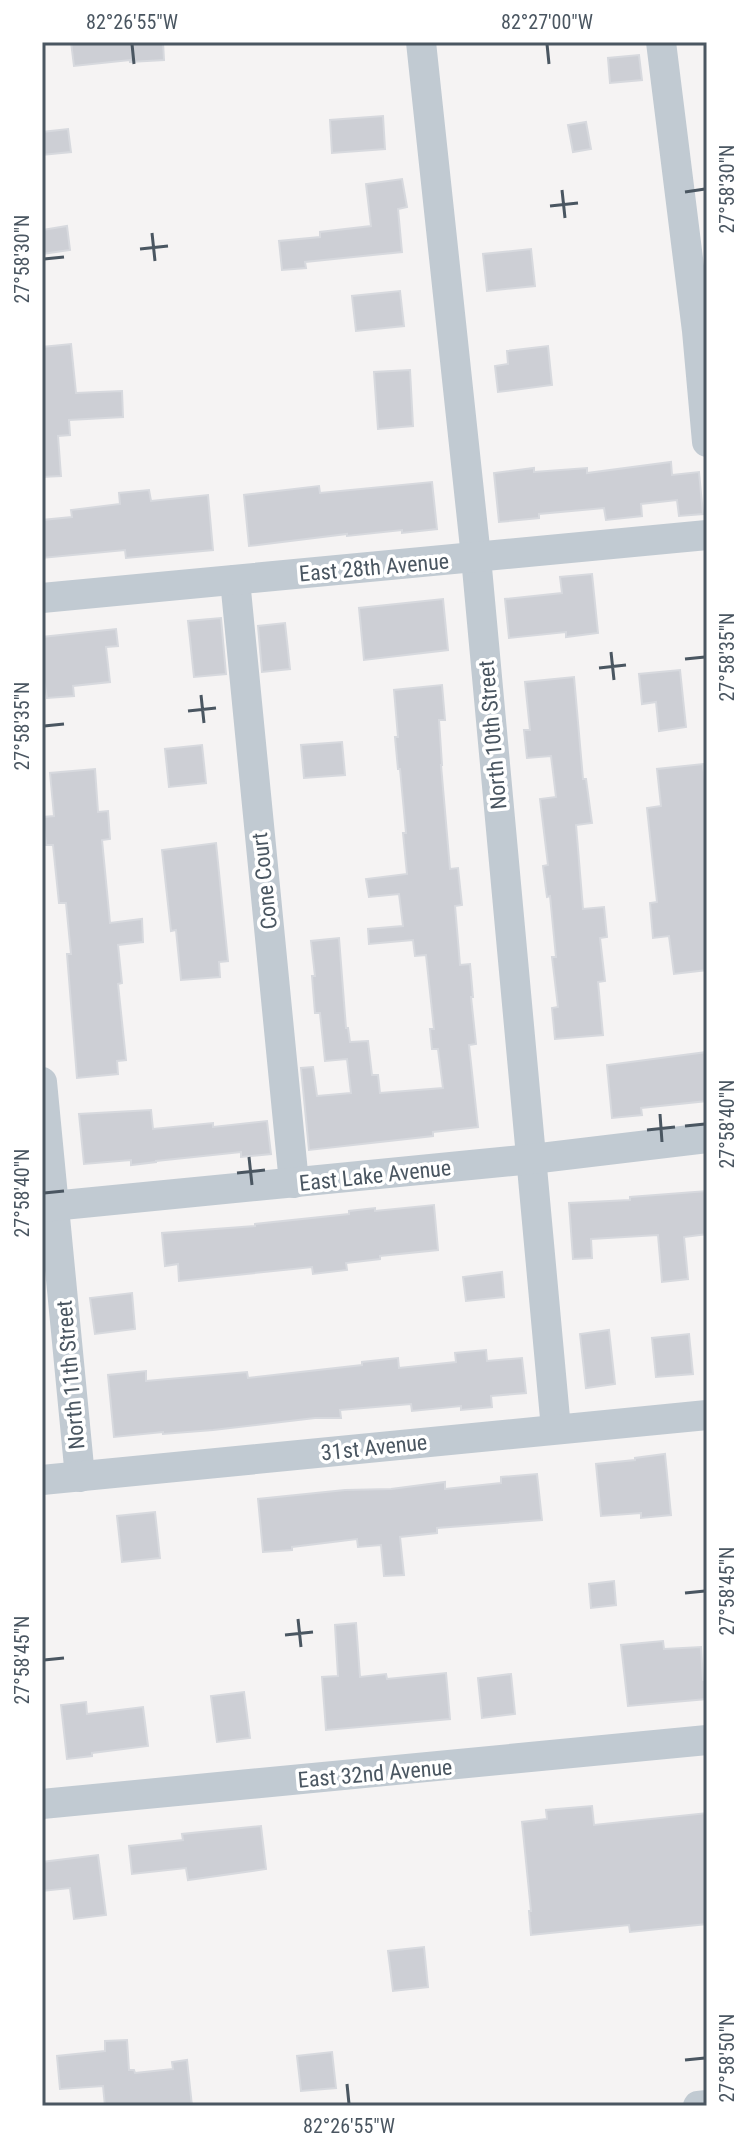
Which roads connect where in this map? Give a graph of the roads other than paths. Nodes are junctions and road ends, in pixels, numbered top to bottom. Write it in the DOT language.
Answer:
graph roads {
  1 [pos="421,42"];
  2 [pos="661,42"];
  3 [pos="707,442"];
  4 [pos="707,535"];
  5 [pos="476,557"];
  6 [pos="235,580"];
  7 [pos="42,598"];
  8 [pos="42,1082"];
  9 [pos="707,1138"];
  10 [pos="532,1159"];
  11 [pos="294,1183"];
  12 [pos="48,1207"];
  13 [pos="707,1415"];
  14 [pos="556,1429"];
  15 [pos="80,1477"];
  16 [pos="42,1480"];
  17 [pos="707,1740"];
  18 [pos="42,1804"];
  19 [pos="707,2105"];
  20 [pos="698,2106"];
  1 -- 5 [label="street, North 10th Street"];
  2 -- 3 [label="street"];
  4 -- 5 [label="street, East 28th Avenue"];
  5 -- 6 [label="street, East 28th Avenue"];
  5 -- 10 [label="street, North 10th Street"];
  6 -- 7 [label="street, East 28th Avenue"];
  6 -- 11 [label="street, Cone Court"];
  8 -- 12 [label="street, North 11th Street"];
  9 -- 10 [label="street, East Lake Avenue"];
  10 -- 11 [label="street, East Lake Avenue"];
  10 -- 14 [label="street, North 10th Street"];
  11 -- 12 [label="street, East Lake Avenue"];
  12 -- 15 [label="street, North 11th Street"];
  13 -- 14 [label="street, 31st Avenue"];
  14 -- 15 [label="street, 31st Avenue"];
  15 -- 16 [label="street, 31st Avenue"];
  17 -- 18 [label="street, East 32nd Avenue"];
  19 -- 20 [label="street"];
}
